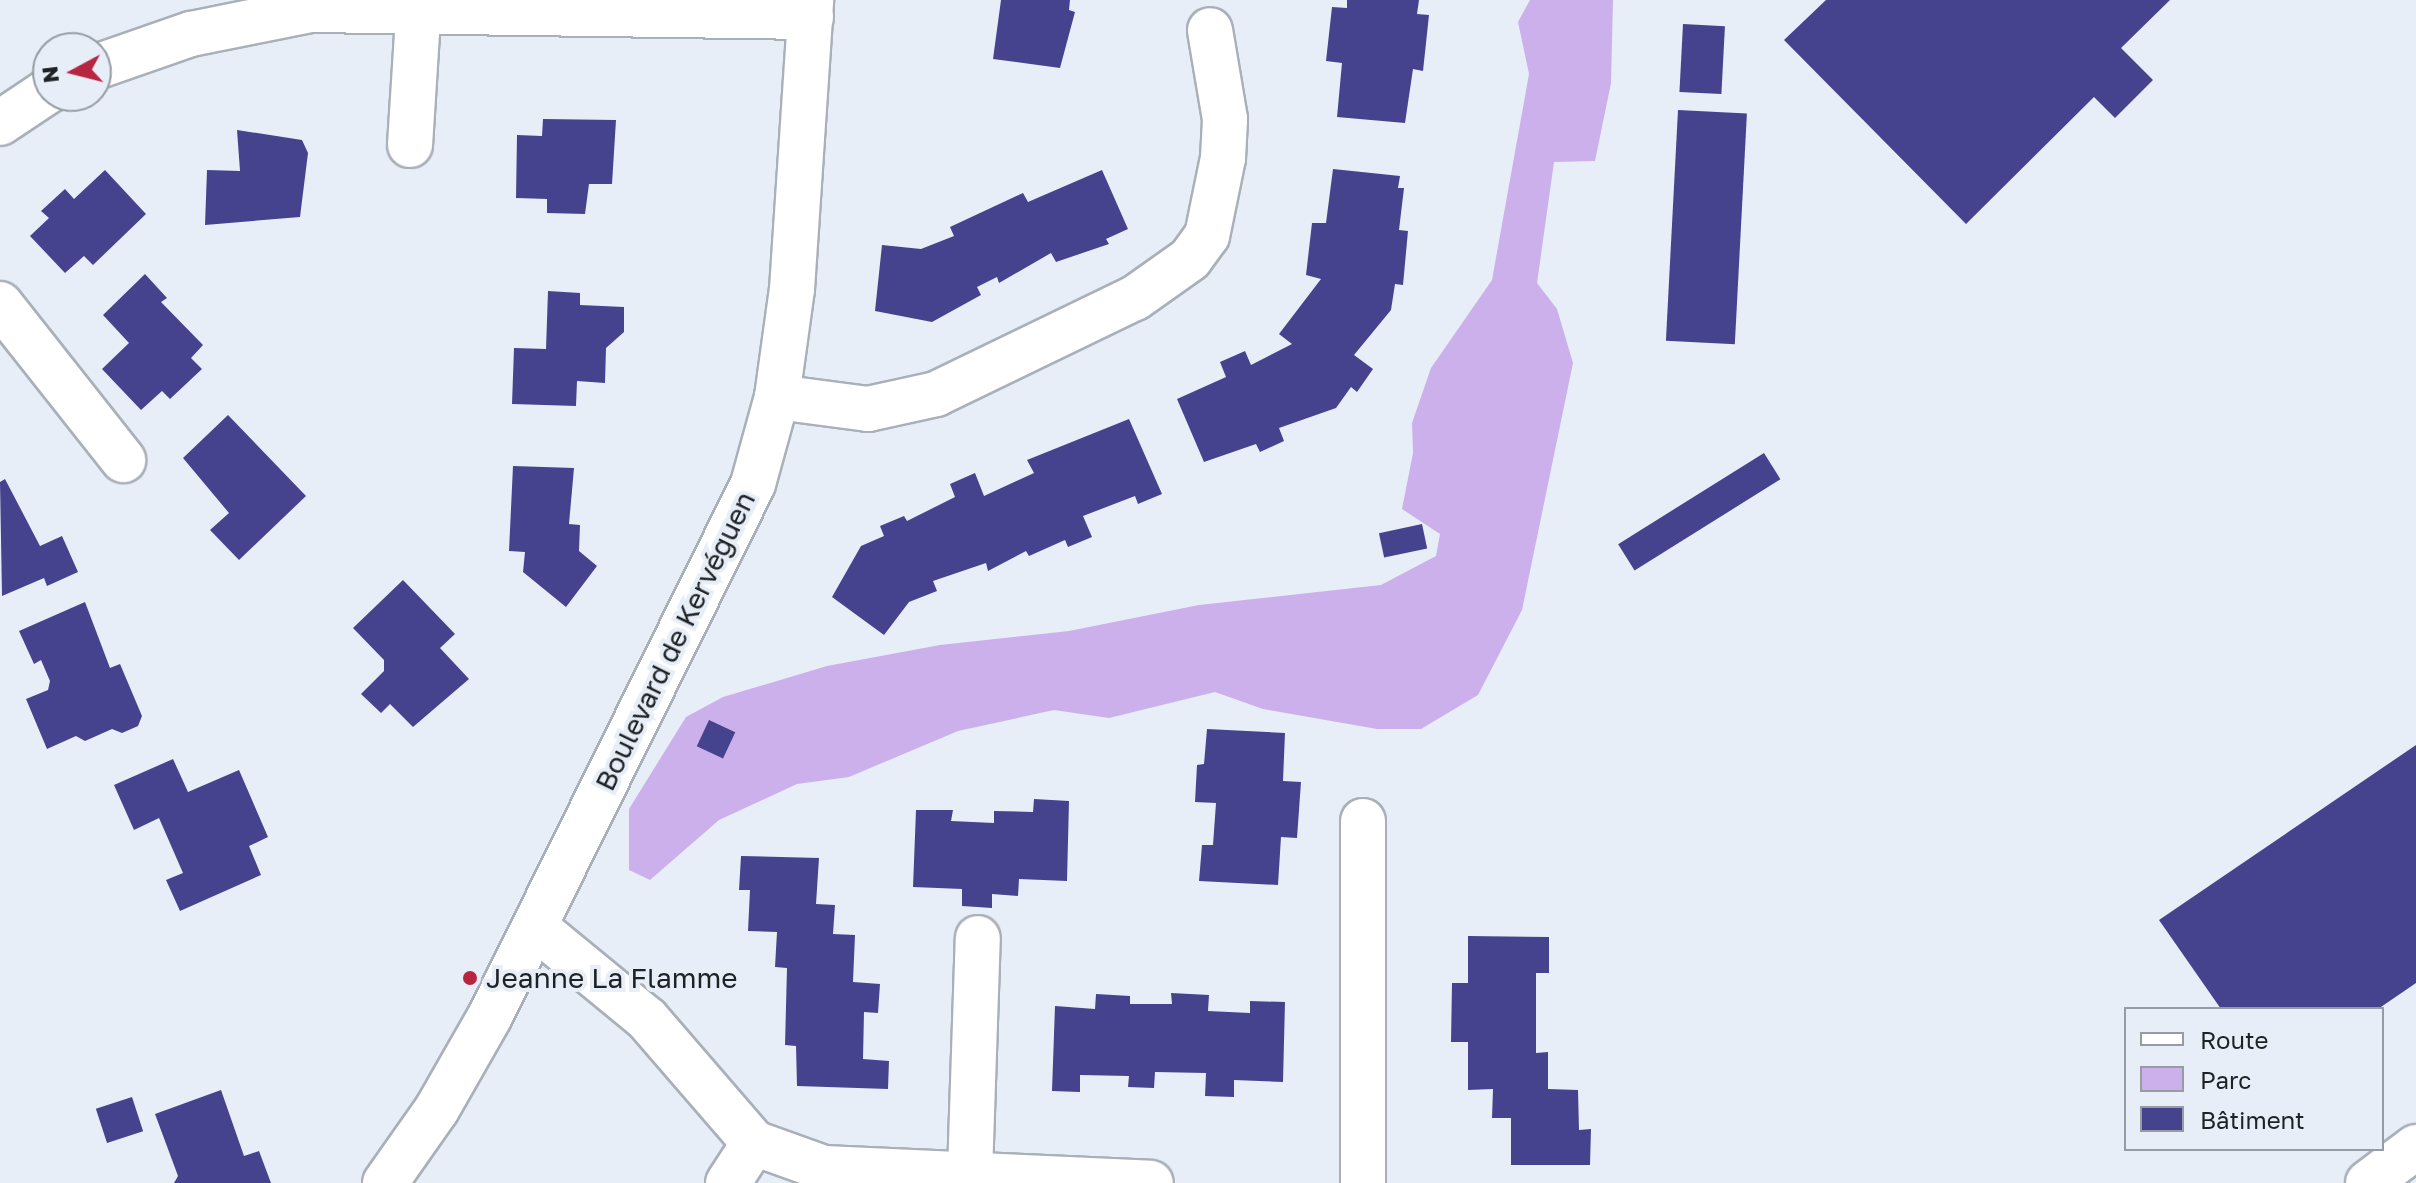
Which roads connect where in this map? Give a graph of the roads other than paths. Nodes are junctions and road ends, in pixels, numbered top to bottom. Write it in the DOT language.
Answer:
graph roads {
  1 [pos="418,6"];
  2 [pos="811,8"];
  3 [pos="1210,30"];
  4 [pos="112,61"];
  5 [pos="32,102"];
  6 [pos="0,123"];
  7 [pos="410,145"];
  8 [pos="0,304"];
  9 [pos="777,397"];
  10 [pos="123,460"];
  11 [pos="1363,821"];
  12 [pos="535,927"];
  13 [pos="978,938"];
  14 [pos="754,1143"];
  15 [pos="2416,1147"];
  16 [pos="970,1173"];
  17 [pos="385,1183"];
  18 [pos="728,1183"];
  19 [pos="1151,1183"];
  20 [pos="1363,1183"];
  21 [pos="2368,1183"];
  1 -- 2 [label="street"];
  1 -- 4 [label="street"];
  1 -- 7 [label="street"];
  2 -- 9 [label="street, Boulevard de Kervéguen"];
  3 -- 9 [label="street"];
  5 -- 6 [label="street"];
  8 -- 10 [label="street"];
  9 -- 12 [label="street, Boulevard de Kervéguen"];
  11 -- 20 [label="street"];
  12 -- 14 [label="street"];
  12 -- 17 [label="street, Boulevard de Kervéguen"];
  13 -- 16 [label="street"];
  14 -- 16 [label="street"];
  14 -- 18 [label="street"];
  15 -- 21 [label="street"];
  16 -- 19 [label="street"];
}
